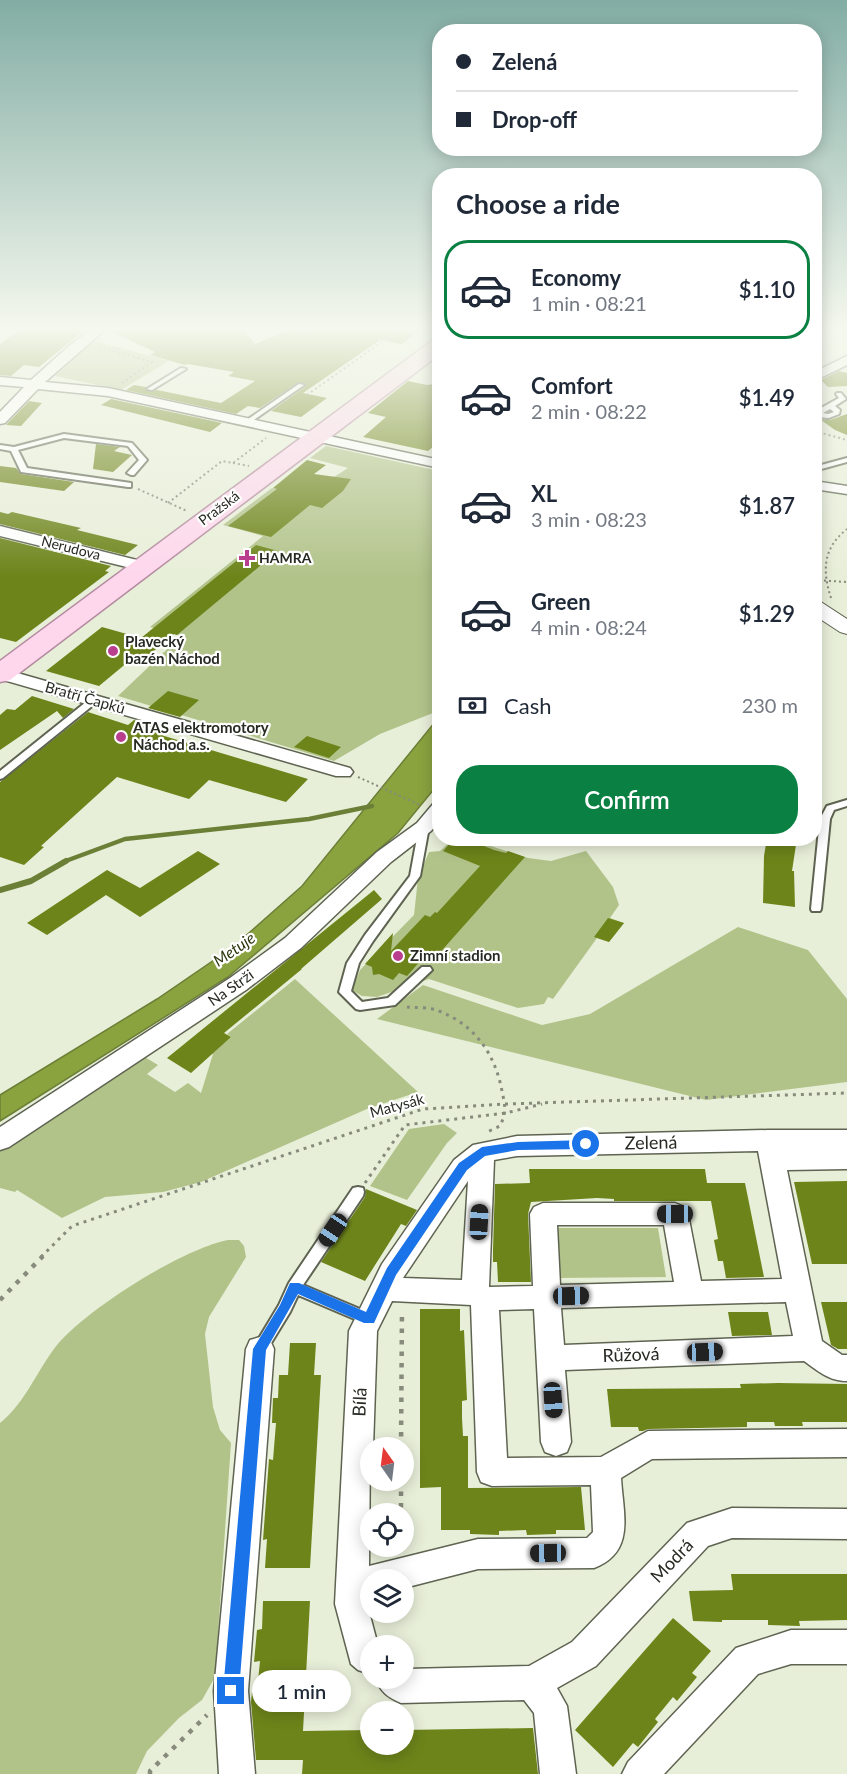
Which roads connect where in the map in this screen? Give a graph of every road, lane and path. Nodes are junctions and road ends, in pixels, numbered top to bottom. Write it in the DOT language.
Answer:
graph roads {
  1 [pos="198,411"];
  2 [pos="264,411"];
  3 [pos="350,411"];
  4 [pos="837,411"];
  5 [pos="822,415"];
  6 [pos="246,423"];
  7 [pos="277,430"];
  8 [pos="822,432"];
  9 [pos="314,438"];
  10 [pos="847,440"];
  11 [pos="0,447"];
  12 [pos="14,449"];
  13 [pos="847,460"];
  14 [pos="432,462"];
  15 [pos="233,463"];
  16 [pos="250,466"];
  17 [pos="822,466"];
  18 [pos="131,473"];
  19 [pos="128,485"];
  20 [pos="822,486"];
  21 [pos="847,490"];
  22 [pos="168,503"];
  23 [pos="192,514"];
  24 [pos="847,529"];
  25 [pos="0,531"];
  26 [pos="842,532"];
  27 [pos="847,533"];
  28 [pos="142,566"];
  29 [pos="822,581"];
  30 [pos="825,581"];
  31 [pos="847,582"];
  32 [pos="822,611"];
  33 [pos="845,627"];
  34 [pos="1,674"];
  35 [pos="94,700"];
  36 [pos="351,774"];
  37 [pos="0,776"];
  38 [pos="847,803"];
  39 [pos="430,814"];
  40 [pos="816,909"];
  41 [pos="426,970"];
  42 [pos="404,1007"];
  43 [pos="847,1093"];
  44 [pos="548,1102"];
  45 [pos="505,1104"];
  46 [pos="506,1113"];
  47 [pos="0,1140"];
  48 [pos="847,1140"];
  49 [pos="770,1150"];
  50 [pos="482,1152"];
  51 [pos="847,1159"];
  52 [pos="358,1192"];
  53 [pos="294,1287"];
  54 [pos="392,1289"];
  55 [pos="797,1290"];
  56 [pos="690,1293"];
  57 [pos="480,1295"];
  58 [pos="547,1297"];
  59 [pos="0,1300"];
  60 [pos="369,1319"];
  61 [pos="808,1348"];
  62 [pos="260,1349"];
  63 [pos="550,1358"];
  64 [pos="847,1368"];
  65 [pos="400,1437"];
  66 [pos="556,1442"];
  67 [pos="847,1443"];
  68 [pos="605,1472"];
  69 [pos="847,1524"];
  70 [pos="365,1569"];
  71 [pos="414,1569"];
  72 [pos="360,1589"];
  73 [pos="360,1640"];
  74 [pos="847,1647"];
  75 [pos="532,1683"];
  76 [pos="414,1686"];
  77 [pos="231,1691"];
  78 [pos="150,1774"];
  79 [pos="237,1774"];
  80 [pos="558,1774"];
  81 [pos="640,1774"];
  1 -- 6 [label="street"];
  2 -- 6 [label="lane"];
  3 -- 9 [label="main road, Pražská"];
  4 -- 5 [label="lane"];
  6 -- 7 [label="street"];
  7 -- 9 [label="street"];
  7 -- 15 [label="path"];
  8 -- 10 [label="path"];
  9 -- 14 [label="street"];
  9 -- 28 [label="main road, Pražská"];
  11 -- 12 [label="lane"];
  12 -- 18 [label="lane"];
  12 -- 19 [label="lane"];
  13 -- 17 [label="lane"];
  15 -- 16 [label="path"];
  15 -- 22 [label="path"];
  19 -- 22 [label="path"];
  20 -- 21 [label="street"];
  22 -- 23 [label="path"];
  24 -- 26 [label="path"];
  25 -- 28 [label="street, Nerudova"];
  26 -- 27 [label="path"];
  26 -- 30 [label="path"];
  28 -- 34 [label="main road, Pražská"];
  29 -- 30 [label="path"];
  30 -- 31 [label="path"];
  30 -- 33 [label="path"];
  32 -- 33 [label="street"];
  34 -- 35 [label="street, Bratří Čapků"];
  35 -- 36 [label="street, Bratří Čapků"];
  35 -- 37 [label="lane"];
  36 -- 39 [label="path"];
  38 -- 40 [label="lane"];
  39 -- 41 [label="lane"];
  39 -- 47 [label="street, Na Strži"];
  42 -- 45 [label="path"];
  43 -- 44 [label="path, Matysák"];
  44 -- 45 [label="path, Matysák"];
  44 -- 46 [label="path"];
  45 -- 46 [label="path"];
  45 -- 59 [label="path, Matysák"];
  46 -- 50 [label="path"];
  46 -- 52 [label="path"];
  48 -- 49 [label="street, Zelená"];
  49 -- 50 [label="street, Zelená"];
  49 -- 51 [label="street"];
  49 -- 55 [label="street"];
  50 -- 54 [label="street"];
  50 -- 57 [label="street"];
  52 -- 53 [label="lane"];
  53 -- 60 [label="lane"];
  53 -- 62 [label="lane"];
  54 -- 57 [label="street"];
  54 -- 60 [label="street, Bílá"];
  54 -- 65 [label="path"];
  55 -- 56 [label="street"];
  55 -- 61 [label="street"];
  56 -- 58 [label="street"];
  56 -- 58 [label="street"];
  57 -- 58 [label="street"];
  57 -- 68 [label="street"];
  58 -- 63 [label="street"];
  60 -- 70 [label="street, Bílá"];
  61 -- 63 [label="street, Růžová"];
  61 -- 64 [label="street"];
  62 -- 77 [label="street"];
  63 -- 66 [label="street"];
  67 -- 68 [label="street"];
  68 -- 71 [label="street"];
  69 -- 75 [label="street, Modrá"];
  72 -- 73 [label="street, Bílá"];
  74 -- 81 [label="street"];
  75 -- 76 [label="street"];
  75 -- 80 [label="street"];
  77 -- 78 [label="path"];
  77 -- 79 [label="street"];
}
